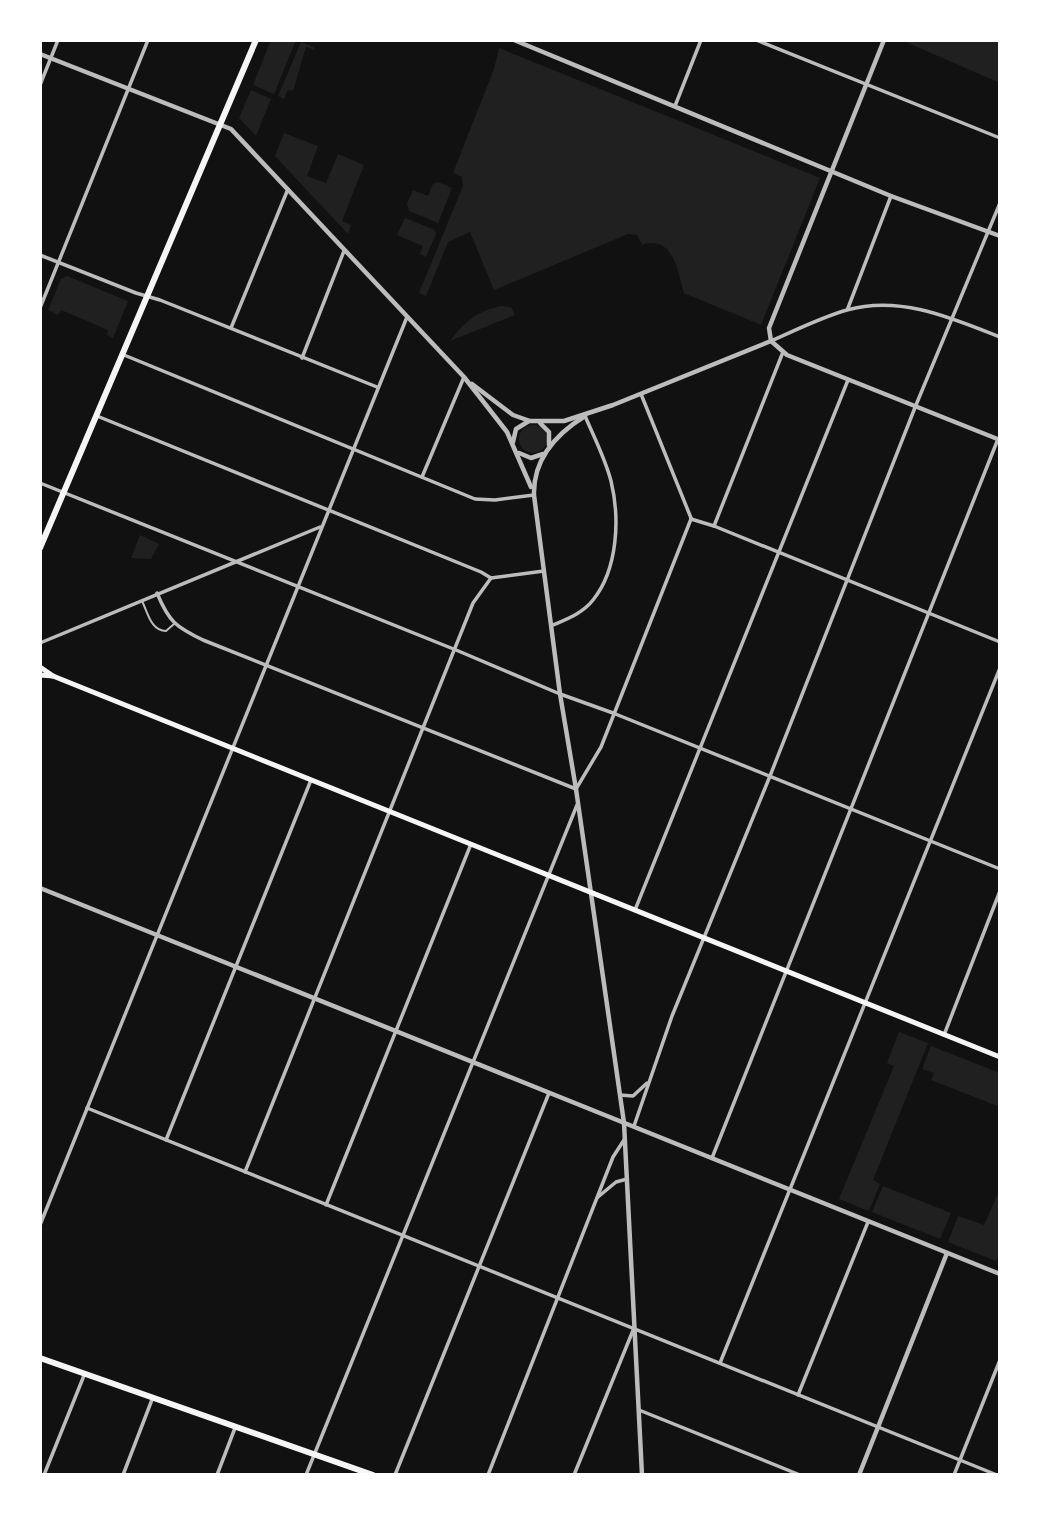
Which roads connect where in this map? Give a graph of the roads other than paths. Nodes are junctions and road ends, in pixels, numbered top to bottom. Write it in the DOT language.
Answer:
graph roads {
  1 [pos="58,40"];
  2 [pos="148,40"];
  3 [pos="257,40"];
  4 [pos="701,40"];
  5 [pos="756,40"];
  6 [pos="884,40"];
  7 [pos="516,41"];
  8 [pos="40,54"];
  9 [pos="51,58"];
  10 [pos="40,85"];
  11 [pos="867,85"];
  12 [pos="128,89"];
  13 [pos="676,106"];
  14 [pos="221,124"];
  15 [pos="1000,138"];
  16 [pos="831,170"];
  17 [pos="288,189"];
  18 [pos="891,196"];
  19 [pos="1000,203"];
  20 [pos="988,232"];
  21 [pos="1000,236"];
  22 [pos="344,251"];
  23 [pos="40,255"];
  24 [pos="59,263"];
  25 [pos="148,296"];
  26 [pos="40,308"];
  27 [pos="848,309"];
  28 [pos="408,315"];
  29 [pos="953,318"];
  30 [pos="230,328"];
  31 [pos="1000,337"];
  32 [pos="771,341"];
  33 [pos="783,352"];
  34 [pos="123,355"];
  35 [pos="302,358"];
  36 [pos="464,377"];
  37 [pos="849,378"];
  38 [pos="378,387"];
  39 [pos="641,394"];
  40 [pos="916,405"];
  41 [pos="97,416"];
  42 [pos="585,416"];
  43 [pos="531,421"];
  44 [pos="999,440"];
  45 [pos="515,447"];
  46 [pos="353,449"];
  47 [pos="547,449"];
  48 [pos="422,477"];
  49 [pos="40,483"];
  50 [pos="64,492"];
  51 [pos="534,495"];
  52 [pos="327,510"];
  53 [pos="691,519"];
  54 [pos="714,526"];
  55 [pos="321,527"];
  56 [pos="40,548"];
  57 [pos="778,553"];
  58 [pos="237,561"];
  59 [pos="544,570"];
  60 [pos="491,578"];
  61 [pos="847,580"];
  62 [pos="297,586"];
  63 [pos="158,593"];
  64 [pos="142,600"];
  65 [pos="930,615"];
  66 [pos="174,624"];
  67 [pos="552,625"];
  68 [pos="1000,642"];
  69 [pos="40,643"];
  70 [pos="456,650"];
  71 [pos="266,664"];
  72 [pos="40,667"];
  73 [pos="1000,668"];
  74 [pos="40,675"];
  75 [pos="53,676"];
  76 [pos="560,694"];
  77 [pos="613,713"];
  78 [pos="424,728"];
  79 [pos="232,748"];
  80 [pos="699,748"];
  81 [pos="770,776"];
  82 [pos="311,780"];
  83 [pos="576,789"];
  84 [pos="577,805"];
  85 [pos="850,809"];
  86 [pos="390,812"];
  87 [pos="929,840"];
  88 [pos="471,844"];
  89 [pos="1000,869"];
  90 [pos="549,876"];
  91 [pos="40,888"];
  92 [pos="1000,891"];
  93 [pos="590,893"];
  94 [pos="635,910"];
  95 [pos="157,935"];
  96 [pos="704,938"];
  97 [pos="236,967"];
  98 [pos="786,971"];
  99 [pos="314,997"];
  100 [pos="866,1003"];
  101 [pos="395,1031"];
  102 [pos="944,1035"];
  103 [pos="1000,1057"];
  104 [pos="472,1060"];
  105 [pos="649,1081"];
  106 [pos="549,1093"];
  107 [pos="620,1095"];
  108 [pos="87,1108"];
  109 [pos="624,1123"];
  110 [pos="634,1126"];
  111 [pos="625,1138"];
  112 [pos="166,1140"];
  113 [pos="712,1158"];
  114 [pos="245,1172"];
  115 [pos="627,1179"];
  116 [pos="790,1190"];
  117 [pos="597,1198"];
  118 [pos="326,1205"];
  119 [pos="868,1222"];
  120 [pos="40,1225"];
  121 [pos="402,1237"];
  122 [pos="947,1253"];
  123 [pos="479,1266"];
  124 [pos="1000,1274"];
  125 [pos="558,1299"];
  126 [pos="634,1328"];
  127 [pos="40,1358"];
  128 [pos="1000,1360"];
  129 [pos="720,1363"];
  130 [pos="85,1373"];
  131 [pos="798,1395"];
  132 [pos="153,1398"];
  133 [pos="638,1409"];
  134 [pos="235,1428"];
  135 [pos="879,1428"];
  136 [pos="314,1455"];
  137 [pos="959,1460"];
  138 [pos="44,1475"];
  139 [pos="123,1475"];
  140 [pos="217,1475"];
  141 [pos="306,1475"];
  142 [pos="373,1475"];
  143 [pos="395,1475"];
  144 [pos="488,1475"];
  145 [pos="574,1475"];
  146 [pos="642,1475"];
  147 [pos="800,1475"];
  148 [pos="859,1475"];
  149 [pos="954,1475"];
  150 [pos="996,1475"];
  1 -- 9 [label="street"];
  2 -- 12 [label="street"];
  3 -- 14 [label="main road"];
  4 -- 13 [label="street"];
  5 -- 11 [label="street"];
  6 -- 11 [label="street"];
  7 -- 13 [label="street"];
  8 -- 9 [label="street"];
  9 -- 10 [label="street"];
  9 -- 12 [label="street"];
  11 -- 15 [label="street"];
  11 -- 16 [label="street"];
  12 -- 14 [label="street"];
  12 -- 24 [label="street"];
  13 -- 16 [label="street"];
  14 -- 17 [label="street"];
  14 -- 25 [label="main road"];
  16 -- 18 [label="street"];
  16 -- 32 [label="street"];
  17 -- 22 [label="street"];
  17 -- 30 [label="street"];
  18 -- 20 [label="street"];
  18 -- 27 [label="street"];
  19 -- 20 [label="street"];
  20 -- 21 [label="street"];
  20 -- 29 [label="street"];
  22 -- 28 [label="street"];
  22 -- 35 [label="street"];
  23 -- 24 [label="street"];
  24 -- 25 [label="street"];
  24 -- 26 [label="street"];
  25 -- 30 [label="street"];
  25 -- 34 [label="main road"];
  27 -- 29 [label="street"];
  27 -- 32 [label="street"];
  28 -- 36 [label="street"];
  28 -- 38 [label="street"];
  29 -- 31 [label="street"];
  29 -- 40 [label="street"];
  30 -- 35 [label="street"];
  32 -- 33 [label="street"];
  32 -- 39 [label="street"];
  33 -- 37 [label="street"];
  33 -- 54 [label="street"];
  34 -- 41 [label="main road"];
  34 -- 46 [label="street"];
  35 -- 38 [label="street"];
  36 -- 43 [label="street"];
  36 -- 45 [label="street"];
  36 -- 48 [label="street"];
  37 -- 40 [label="street"];
  37 -- 57 [label="street"];
  38 -- 46 [label="street"];
  39 -- 42 [label="street"];
  39 -- 53 [label="street"];
  40 -- 44 [label="street"];
  40 -- 61 [label="street"];
  41 -- 50 [label="main road"];
  41 -- 52 [label="street"];
  42 -- 43 [label="street"];
  42 -- 47 [label="street"];
  42 -- 67 [label="street"];
  43 -- 45 [label="street"];
  43 -- 47 [label="street"];
  44 -- 65 [label="street"];
  45 -- 47 [label="street"];
  45 -- 51 [label="street"];
  46 -- 48 [label="street"];
  46 -- 52 [label="street"];
  47 -- 51 [label="street"];
  48 -- 51 [label="street"];
  49 -- 50 [label="street"];
  50 -- 56 [label="main road"];
  50 -- 58 [label="street"];
  51 -- 59 [label="street"];
  52 -- 55 [label="street"];
  52 -- 60 [label="street"];
  53 -- 54 [label="street"];
  53 -- 77 [label="street"];
  54 -- 57 [label="street"];
  55 -- 58 [label="street"];
  55 -- 62 [label="street"];
  57 -- 61 [label="street"];
  57 -- 80 [label="street"];
  58 -- 62 [label="street"];
  58 -- 63 [label="street"];
  59 -- 60 [label="street"];
  59 -- 67 [label="street"];
  60 -- 70 [label="street"];
  61 -- 65 [label="street"];
  61 -- 81 [label="street"];
  62 -- 70 [label="street"];
  62 -- 71 [label="street"];
  63 -- 64 [label="street"];
  63 -- 66 [label="street"];
  64 -- 66 [label="lane"];
  64 -- 69 [label="street"];
  65 -- 68 [label="street"];
  65 -- 85 [label="street"];
  66 -- 71 [label="street"];
  67 -- 76 [label="street"];
  70 -- 76 [label="street"];
  70 -- 78 [label="street"];
  71 -- 78 [label="street"];
  71 -- 79 [label="street"];
  72 -- 75 [label="main road"];
  73 -- 87 [label="street"];
  74 -- 75 [label="main road"];
  75 -- 79 [label="main road"];
  76 -- 77 [label="street"];
  76 -- 83 [label="street"];
  77 -- 80 [label="street"];
  77 -- 83 [label="street"];
  78 -- 83 [label="street"];
  78 -- 86 [label="street"];
  79 -- 82 [label="main road"];
  79 -- 95 [label="street"];
  80 -- 81 [label="street"];
  80 -- 94 [label="street"];
  81 -- 85 [label="street"];
  81 -- 96 [label="street"];
  82 -- 86 [label="main road"];
  82 -- 97 [label="street"];
  83 -- 84 [label="street"];
  84 -- 90 [label="street"];
  84 -- 93 [label="street"];
  85 -- 87 [label="street"];
  85 -- 98 [label="street"];
  86 -- 88 [label="main road"];
  86 -- 99 [label="street"];
  87 -- 89 [label="street"];
  87 -- 100 [label="street"];
  88 -- 90 [label="main road"];
  88 -- 101 [label="street"];
  90 -- 93 [label="main road"];
  90 -- 104 [label="street"];
  91 -- 95 [label="street"];
  92 -- 102 [label="street"];
  93 -- 94 [label="main road"];
  93 -- 107 [label="street"];
  94 -- 96 [label="main road"];
  95 -- 97 [label="street"];
  95 -- 108 [label="street"];
  96 -- 98 [label="main road"];
  96 -- 105 [label="street"];
  97 -- 99 [label="street"];
  97 -- 112 [label="street"];
  98 -- 100 [label="main road"];
  98 -- 113 [label="street"];
  99 -- 101 [label="street"];
  99 -- 114 [label="street"];
  100 -- 102 [label="main road"];
  100 -- 116 [label="street"];
  101 -- 104 [label="street"];
  101 -- 118 [label="street"];
  102 -- 103 [label="main road"];
  104 -- 106 [label="street"];
  104 -- 121 [label="street"];
  105 -- 107 [label="street"];
  105 -- 110 [label="street"];
  106 -- 109 [label="street"];
  106 -- 123 [label="street"];
  107 -- 109 [label="street"];
  108 -- 112 [label="street"];
  108 -- 120 [label="street"];
  109 -- 110 [label="street"];
  109 -- 111 [label="street"];
  110 -- 113 [label="street"];
  111 -- 115 [label="street"];
  111 -- 117 [label="street"];
  112 -- 114 [label="street"];
  113 -- 116 [label="street"];
  114 -- 118 [label="street"];
  115 -- 117 [label="street"];
  115 -- 126 [label="street"];
  116 -- 119 [label="street"];
  116 -- 129 [label="street"];
  117 -- 125 [label="street"];
  118 -- 121 [label="street"];
  119 -- 122 [label="street"];
  119 -- 131 [label="street"];
  121 -- 123 [label="street"];
  121 -- 136 [label="street"];
  122 -- 124 [label="street"];
  122 -- 135 [label="street"];
  123 -- 125 [label="street"];
  123 -- 143 [label="street"];
  125 -- 126 [label="street"];
  125 -- 144 [label="street"];
  126 -- 129 [label="street"];
  126 -- 133 [label="street"];
  126 -- 145 [label="street"];
  127 -- 130 [label="main road"];
  128 -- 137 [label="street"];
  129 -- 131 [label="street"];
  130 -- 132 [label="main road"];
  130 -- 138 [label="street"];
  131 -- 135 [label="street"];
  132 -- 134 [label="main road"];
  132 -- 139 [label="street"];
  133 -- 146 [label="street"];
  133 -- 147 [label="street"];
  134 -- 136 [label="main road"];
  134 -- 140 [label="street"];
  135 -- 137 [label="street"];
  135 -- 148 [label="street"];
  136 -- 141 [label="street"];
  136 -- 142 [label="main road"];
  137 -- 149 [label="street"];
  137 -- 150 [label="street"];
}
